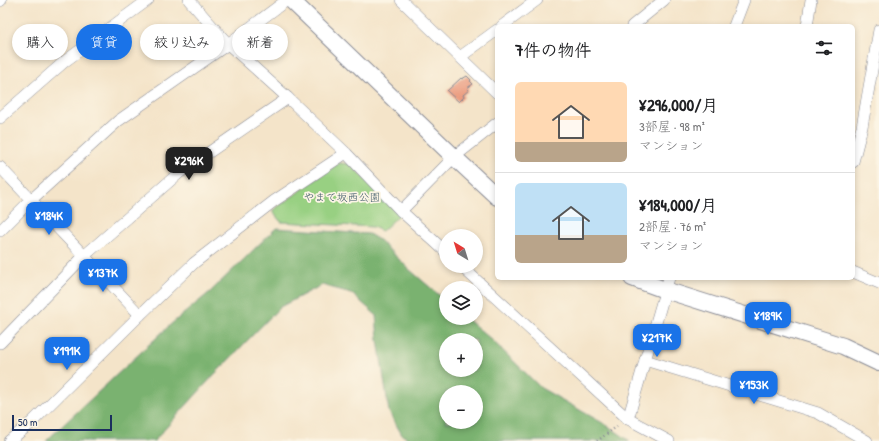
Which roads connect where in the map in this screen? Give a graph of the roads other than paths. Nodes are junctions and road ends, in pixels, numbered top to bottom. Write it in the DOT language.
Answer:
graph roads {
  1 [pos="148,0"];
  2 [pos="189,0"];
  3 [pos="287,0"];
  4 [pos="291,0"];
  5 [pos="537,0"];
  6 [pos="664,0"];
  7 [pos="744,0"];
  8 [pos="812,0"];
  9 [pos="408,2"];
  10 [pos="505,24"];
  11 [pos="634,24"];
  12 [pos="735,24"];
  13 [pos="807,24"];
  14 [pos="879,30"];
  15 [pos="495,31"];
  16 [pos="228,44"];
  17 [pos="460,57"];
  18 [pos="495,91"];
  19 [pos="288,98"];
  20 [pos="0,118"];
  21 [pos="495,125"];
  22 [pos="346,153"];
  23 [pos="855,154"];
  24 [pos="454,157"];
  25 [pos="0,167"];
  26 [pos="495,195"];
  27 [pos="31,200"];
  28 [pos="401,211"];
  29 [pos="0,231"];
  30 [pos="439,246"];
  31 [pos="84,256"];
  32 [pos="469,273"];
  33 [pos="855,273"];
  34 [pos="644,280"];
  35 [pos="879,283"];
  36 [pos="667,284"];
  37 [pos="140,315"];
  38 [pos="0,344"];
  39 [pos="645,360"];
  40 [pos="879,363"];
  41 [pos="628,419"];
  42 [pos="9,441"];
  43 [pos="669,441"];
  44 [pos="866,441"];
  1 -- 20 [label="street"];
  2 -- 16 [label="street"];
  3 -- 16 [label="street"];
  4 -- 24 [label="street"];
  5 -- 10 [label="street"];
  6 -- 11 [label="street"];
  7 -- 12 [label="street"];
  8 -- 13 [label="street"];
  9 -- 17 [label="street"];
  14 -- 23 [label="street"];
  15 -- 17 [label="street"];
  16 -- 19 [label="street"];
  16 -- 27 [label="street"];
  17 -- 18 [label="street"];
  19 -- 22 [label="street"];
  19 -- 31 [label="street"];
  21 -- 24 [label="street"];
  22 -- 28 [label="street"];
  22 -- 37 [label="street"];
  24 -- 26 [label="street"];
  24 -- 28 [label="street"];
  25 -- 27 [label="street"];
  27 -- 29 [label="street"];
  27 -- 31 [label="street"];
  28 -- 30 [label="street"];
  31 -- 37 [label="street"];
  31 -- 38 [label="street"];
  32 -- 41 [label="street"];
  33 -- 35 [label="street"];
  34 -- 36 [label="street"];
  36 -- 39 [label="street"];
  36 -- 40 [label="street"];
  37 -- 42 [label="street"];
  39 -- 41 [label="street"];
  39 -- 44 [label="street"];
  41 -- 43 [label="street"];
}
